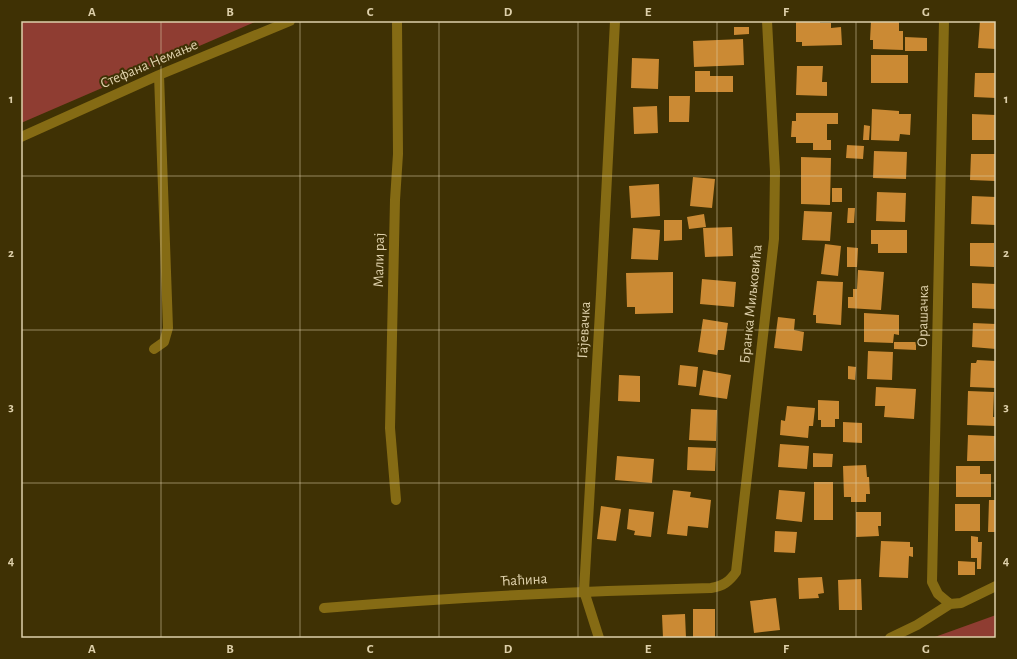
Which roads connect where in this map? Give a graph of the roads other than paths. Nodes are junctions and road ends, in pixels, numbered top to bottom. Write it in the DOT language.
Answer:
graph roads {
  1 [pos="290,21"];
  2 [pos="397,21"];
  3 [pos="614,21"];
  4 [pos="767,21"];
  5 [pos="944,21"];
  6 [pos="159,75"];
  7 [pos="21,137"];
  8 [pos="154,349"];
  9 [pos="396,500"];
  10 [pos="725,584"];
  11 [pos="996,586"];
  12 [pos="584,591"];
  13 [pos="950,604"];
  14 [pos="324,608"];
  15 [pos="599,638"];
  16 [pos="890,638"];
  1 -- 6 [label="street, Стефана Немање"];
  2 -- 9 [label="street, Мали рај"];
  3 -- 12 [label="street, Гајевачка"];
  4 -- 10 [label="street, Бранка Миљковића"];
  5 -- 13 [label="street, Орашачка"];
  6 -- 7 [label="street, Стефана Немање"];
  6 -- 8 [label="street"];
  10 -- 12 [label="street, Ћаћина"];
  11 -- 13 [label="street"];
  12 -- 14 [label="street, Ћаћина"];
  12 -- 15 [label="street, Гајевачка"];
  13 -- 16 [label="street"];
}
